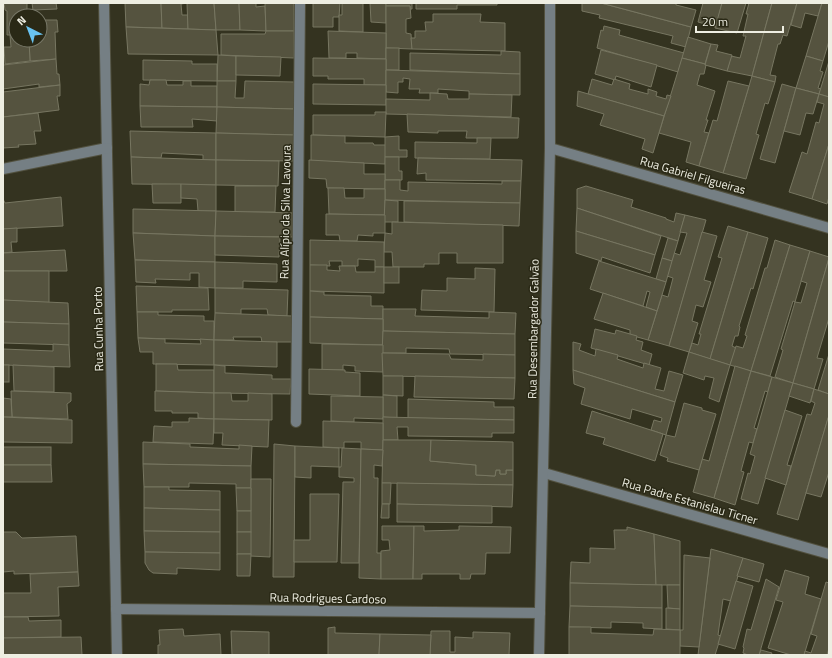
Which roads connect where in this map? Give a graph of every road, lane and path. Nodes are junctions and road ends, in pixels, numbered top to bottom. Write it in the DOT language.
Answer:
graph roads {
  1 [pos="104,3"];
  2 [pos="300,3"];
  3 [pos="550,3"];
  4 [pos="107,148"];
  5 [pos="550,148"];
  6 [pos="3,169"];
  7 [pos="829,228"];
  8 [pos="296,422"];
  9 [pos="544,473"];
  10 [pos="829,554"];
  11 [pos="116,610"];
  12 [pos="540,613"];
  13 [pos="117,655"];
  14 [pos="539,655"];
  1 -- 4 [label="street, Rua Cunha Porto"];
  2 -- 8 [label="street, Rua Alípio da Silva Lavoura"];
  3 -- 5 [label="street, Rua Desembargador Galvão"];
  4 -- 6 [label="street"];
  4 -- 11 [label="street, Rua Cunha Porto"];
  5 -- 7 [label="street, Rua Gabriel Filgueiras"];
  5 -- 9 [label="street, Rua Desembargador Galvão"];
  9 -- 10 [label="street, Rua Padre Estanislau Ticner"];
  9 -- 12 [label="street, Rua Desembargador Galvão"];
  11 -- 12 [label="street, Rua Rodrigues Cardoso"];
  11 -- 13 [label="street, Rua Cunha Porto"];
  12 -- 14 [label="street, Rua Desembargador Galvão"];
}
